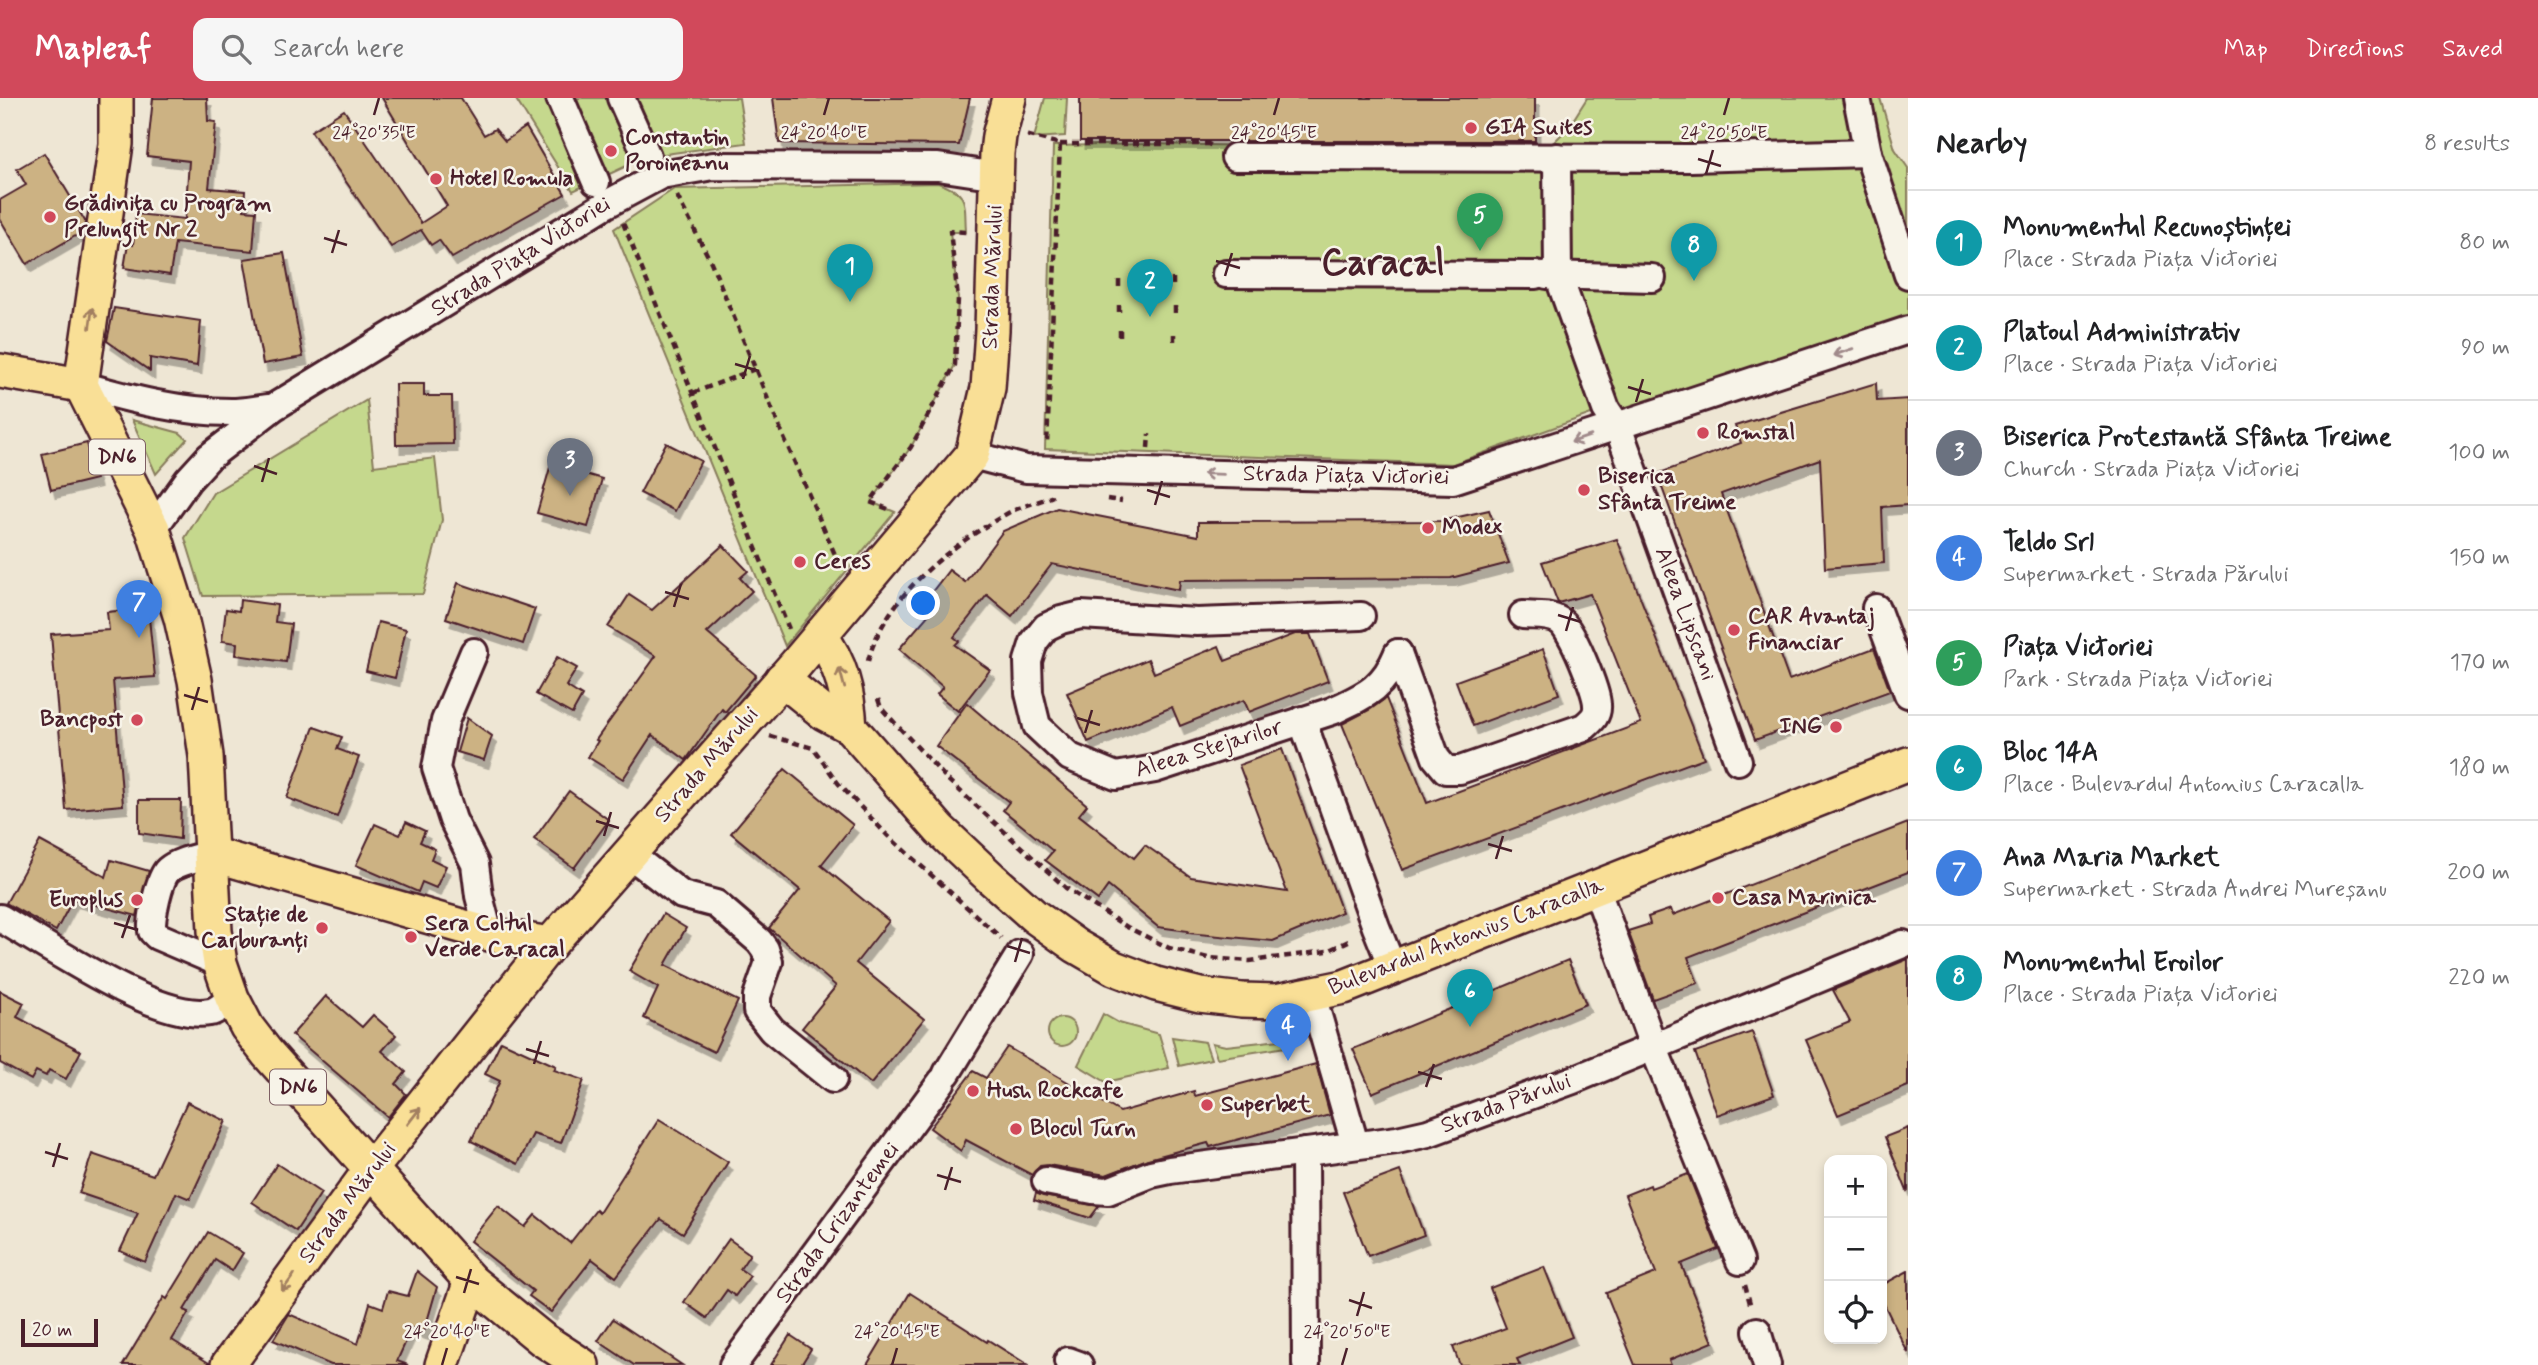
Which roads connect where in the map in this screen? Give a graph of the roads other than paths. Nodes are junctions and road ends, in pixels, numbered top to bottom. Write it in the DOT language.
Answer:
graph roads {
  1 [pos="116,98"];
  2 [pos="560,98"];
  3 [pos="621,98"];
  4 [pos="1009,98"];
  5 [pos="1857,98"];
  6 [pos="1226,153"];
  7 [pos="1868,153"];
  8 [pos="647,156"];
  9 [pos="1557,157"];
  10 [pos="997,176"];
  11 [pos="596,182"];
  12 [pos="1226,274"];
  13 [pos="1547,275"];
  14 [pos="1908,275"];
  15 [pos="1652,278"];
  16 [pos="1908,330"];
  17 [pos="0,371"];
  18 [pos="82,385"];
  19 [pos="274,407"];
  20 [pos="1618,427"];
  21 [pos="972,456"];
  22 [pos="153,529"];
  23 [pos="1876,608"];
  24 [pos="1522,615"];
  25 [pos="1361,616"];
  26 [pos="820,635"];
  27 [pos="474,652"];
  28 [pos="789,671"];
  29 [pos="1908,694"];
  30 [pos="1302,720"];
  31 [pos="850,727"];
  32 [pos="1738,761"];
  33 [pos="1908,764"];
  34 [pos="211,854"];
  35 [pos="629,854"];
  36 [pos="1596,888"];
  37 [pos="0,918"];
  38 [pos="489,934"];
  39 [pos="550,944"];
  40 [pos="1903,944"];
  41 [pos="1020,954"];
  42 [pos="220,963"];
  43 [pos="1393,968"];
  44 [pos="1312,995"];
  45 [pos="232,998"];
  46 [pos="1653,1046"];
  47 [pos="833,1079"];
  48 [pos="1355,1144"];
  49 [pos="1305,1152"];
  50 [pos="372,1169"];
  51 [pos="1046,1181"];
  52 [pos="1740,1261"];
  53 [pos="471,1281"];
  54 [pos="1757,1331"];
  55 [pos="228,1365"];
  56 [pos="442,1365"];
  57 [pos="582,1365"];
  58 [pos="733,1365"];
  59 [pos="1306,1365"];
  60 [pos="1767,1365"];
  18 -- 1 [label="main road, one-way"];
  2 -- 11 [label="street"];
  3 -- 8 [label="street"];
  4 -- 10 [label="main road, Strada Mărului"];
  5 -- 7 [label="street"];
  6 -- 9 [label="street"];
  7 -- 9 [label="street"];
  7 -- 14 [label="street"];
  9 -- 13 [label="street, Aleea Lipscani"];
  10 -- 19 [label="street, Strada Piața Victoriei"];
  10 -- 21 [label="main road, Strada Mărului"];
  12 -- 13 [label="street"];
  13 -- 15 [label="street"];
  13 -- 20 [label="street, Aleea Lipscani"];
  16 -- 20 [label="street, Strada Piața Victoriei, one-way"];
  17 -- 18 [label="main road"];
  18 -- 19 [label="street, Strada Piața Victoriei"];
  18 -- 22 [label="main road, DN6"];
  19 -- 22 [label="street, Strada Piața Victoriei"];
  20 -- 21 [label="street, Strada Piața Victoriei, one-way"];
  20 -- 32 [label="street, Aleea Lipscani"];
  21 -- 26 [label="main road, Strada Mărului"];
  22 -- 34 [label="main road, DN6"];
  23 -- 29 [label="street"];
  24 -- 30 [label="street"];
  25 -- 30 [label="street, Aleea Stejarilor"];
  26 -- 28 [label="main road, Strada Mărului"];
  31 -- 26 [label="main road, one-way"];
  27 -- 38 [label="street"];
  28 -- 31 [label="main road, Bulevardul Antonius Caracalla"];
  28 -- 35 [label="main road, Strada Mărului"];
  30 -- 43 [label="street, Aleea Stejarilor"];
  31 -- 44 [label="main road, Bulevardul Antonius Caracalla"];
  33 -- 36 [label="main road, Bulevardul Antonius Caracalla"];
  34 -- 38 [label="main road"];
  34 -- 42 [label="main road, DN6"];
  34 -- 42 [label="street"];
  35 -- 39 [label="main road, Strada Mărului"];
  35 -- 47 [label="street"];
  36 -- 43 [label="main road, Bulevardul Antonius Caracalla"];
  36 -- 46 [label="street"];
  37 -- 45 [label="street"];
  38 -- 39 [label="main road"];
  50 -- 39 [label="main road, Strada Mărului, one-way"];
  40 -- 46 [label="street, Strada Părului"];
  41 -- 58 [label="street, Strada Crizantemei"];
  42 -- 45 [label="main road, DN6"];
  43 -- 44 [label="main road, Bulevardul Antonius Caracalla"];
  44 -- 48 [label="street"];
  45 -- 50 [label="main road, DN6"];
  46 -- 48 [label="street, Strada Părului"];
  46 -- 52 [label="street"];
  48 -- 49 [label="street, Strada Părului"];
  49 -- 51 [label="street, Strada Părului"];
  49 -- 59 [label="street"];
  50 -- 53 [label="main road, DN6"];
  50 -- 55 [label="main road, Strada Mărului, one-way"];
  53 -- 56 [label="main road"];
  53 -- 57 [label="main road, DN6"];
  54 -- 60 [label="street"];
}
